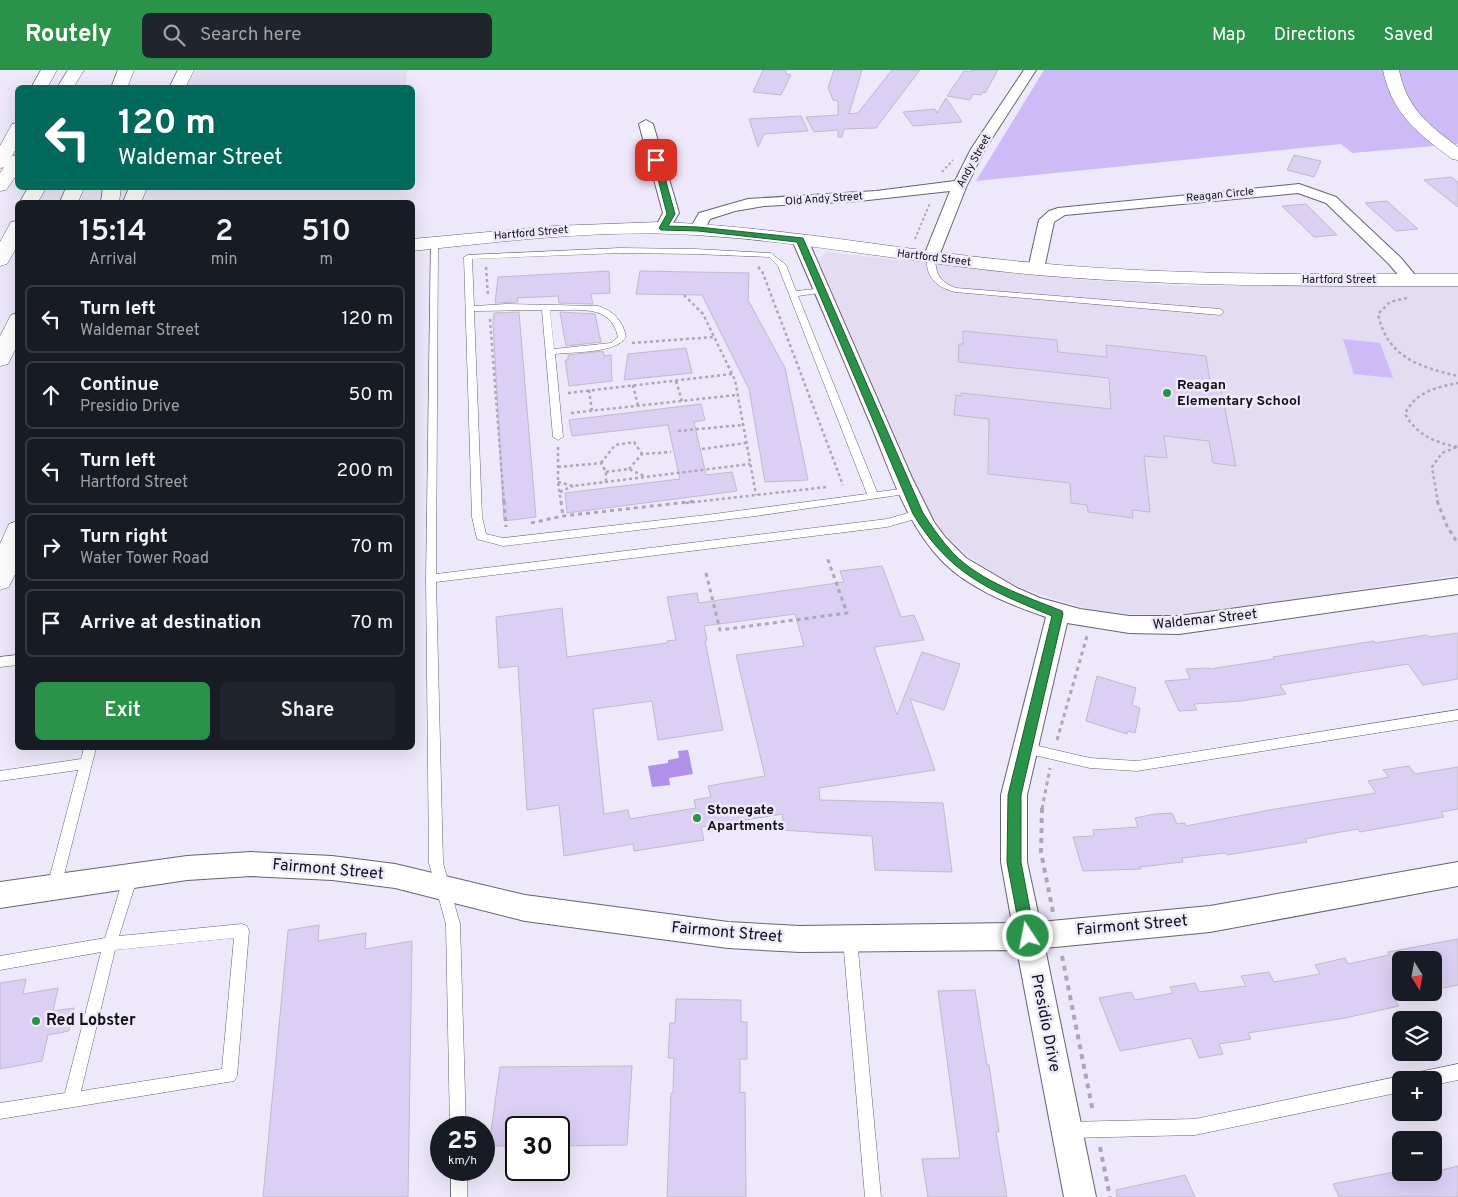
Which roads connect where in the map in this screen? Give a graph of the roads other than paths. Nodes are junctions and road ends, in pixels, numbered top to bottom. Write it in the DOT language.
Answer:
graph roads {
  1 [pos="49,70"];
  2 [pos="128,70"];
  3 [pos="186,70"];
  4 [pos="1030,70"];
  5 [pos="1391,70"];
  6 [pos="85,73"];
  7 [pos="41,85"];
  8 [pos="69,85"];
  9 [pos="120,85"];
  10 [pos="126,85"];
  11 [pos="178,85"];
  12 [pos="646,124"];
  13 [pos="15,134"];
  14 [pos="1458,155"];
  15 [pos="0,164"];
  16 [pos="15,164"];
  17 [pos="960,185"];
  18 [pos="0,186"];
  19 [pos="663,228"];
  20 [pos="698,229"];
  21 [pos="15,232"];
  22 [pos="800,240"];
  23 [pos="434,243"];
  24 [pos="415,244"];
  25 [pos="931,258"];
  26 [pos="0,260"];
  27 [pos="1036,269"];
  28 [pos="1458,280"];
  29 [pos="1410,289"];
  30 [pos="822,290"];
  31 [pos="793,294"];
  32 [pos="470,309"];
  33 [pos="546,309"];
  34 [pos="1220,312"];
  35 [pos="15,326"];
  36 [pos="550,352"];
  37 [pos="0,359"];
  38 [pos="558,437"];
  39 [pos="908,491"];
  40 [pos="873,496"];
  41 [pos="918,514"];
  42 [pos="15,541"];
  43 [pos="7,571"];
  44 [pos="431,579"];
  45 [pos="1458,586"];
  46 [pos="1058,614"];
  47 [pos="15,660"];
  48 [pos="0,662"];
  49 [pos="1458,715"];
  50 [pos="1025,748"];
  51 [pos="90,750"];
  52 [pos="86,764"];
  53 [pos="0,776"];
  54 [pos="1458,874"];
  55 [pos="131,876"];
  56 [pos="54,887"];
  57 [pos="443,889"];
  58 [pos="0,895"];
  59 [pos="1028,936"];
  60 [pos="850,939"];
  61 [pos="110,944"];
  62 [pos="0,963"];
  63 [pos="1458,1072"];
  64 [pos="1442,1075"];
  65 [pos="1392,1086"];
  66 [pos="71,1100"];
  67 [pos="0,1111"];
  68 [pos="458,1116"];
  69 [pos="1066,1130"];
  70 [pos="459,1181"];
  71 [pos="459,1197"];
  72 [pos="873,1197"];
  73 [pos="1080,1197"];
  1 -- 7 [label="main road"];
  2 -- 9 [label="main road"];
  2 -- 10 [label="main road"];
  3 -- 11 [label="main road"];
  4 -- 17 [label="street, Andy Street"];
  5 -- 14 [label="main road"];
  6 -- 8 [label="main road"];
  12 -- 19 [label="street"];
  13 -- 15 [label="main road"];
  16 -- 18 [label="main road"];
  17 -- 20 [label="street, Old Andy Street"];
  17 -- 25 [label="street, Andy Street"];
  19 -- 20 [label="main road, Hartford Street"];
  19 -- 23 [label="main road, Hartford Street"];
  20 -- 22 [label="main road, Hartford Street"];
  21 -- 26 [label="main road"];
  22 -- 25 [label="main road, Hartford Street"];
  22 -- 30 [label="street"];
  23 -- 24 [label="main road, Hartford Street"];
  23 -- 44 [label="lane"];
  25 -- 27 [label="main road, Hartford Street"];
  25 -- 34 [label="lane"];
  27 -- 29 [label="main road, Hartford Street"];
  27 -- 29 [label="street, Reagan Circle"];
  28 -- 29 [label="main road, Hartford Street"];
  30 -- 31 [label="lane"];
  30 -- 39 [label="street"];
  31 -- 32 [label="lane"];
  31 -- 40 [label="lane"];
  32 -- 33 [label="lane"];
  32 -- 40 [label="lane"];
  33 -- 36 [label="lane"];
  33 -- 36 [label="lane"];
  35 -- 37 [label="main road"];
  36 -- 38 [label="lane"];
  39 -- 40 [label="lane"];
  39 -- 41 [label="street"];
  41 -- 44 [label="lane"];
  41 -- 46 [label="street, Waldemar Street"];
  42 -- 43 [label="main road"];
  44 -- 57 [label="lane"];
  45 -- 46 [label="street, Waldemar Street"];
  46 -- 50 [label="street, Presidio Drive"];
  47 -- 48 [label="lane"];
  49 -- 50 [label="lane"];
  50 -- 59 [label="street, Presidio Drive"];
  51 -- 52 [label="lane"];
  52 -- 53 [label="lane"];
  52 -- 56 [label="lane"];
  54 -- 59 [label="street, Fairmont Street"];
  55 -- 56 [label="street, Fairmont Street"];
  55 -- 57 [label="street, Fairmont Street"];
  55 -- 61 [label="lane"];
  56 -- 58 [label="street, Fairmont Street"];
  57 -- 60 [label="street, Fairmont Street"];
  57 -- 68 [label="lane"];
  59 -- 60 [label="street, Fairmont Street"];
  59 -- 69 [label="street, Presidio Drive"];
  60 -- 72 [label="lane"];
  61 -- 62 [label="lane"];
  61 -- 66 [label="lane"];
  61 -- 66 [label="lane"];
  63 -- 64 [label="lane"];
  65 -- 69 [label="lane"];
  66 -- 67 [label="lane"];
  69 -- 73 [label="street, Presidio Drive"];
  70 -- 71 [label="lane"];
}
